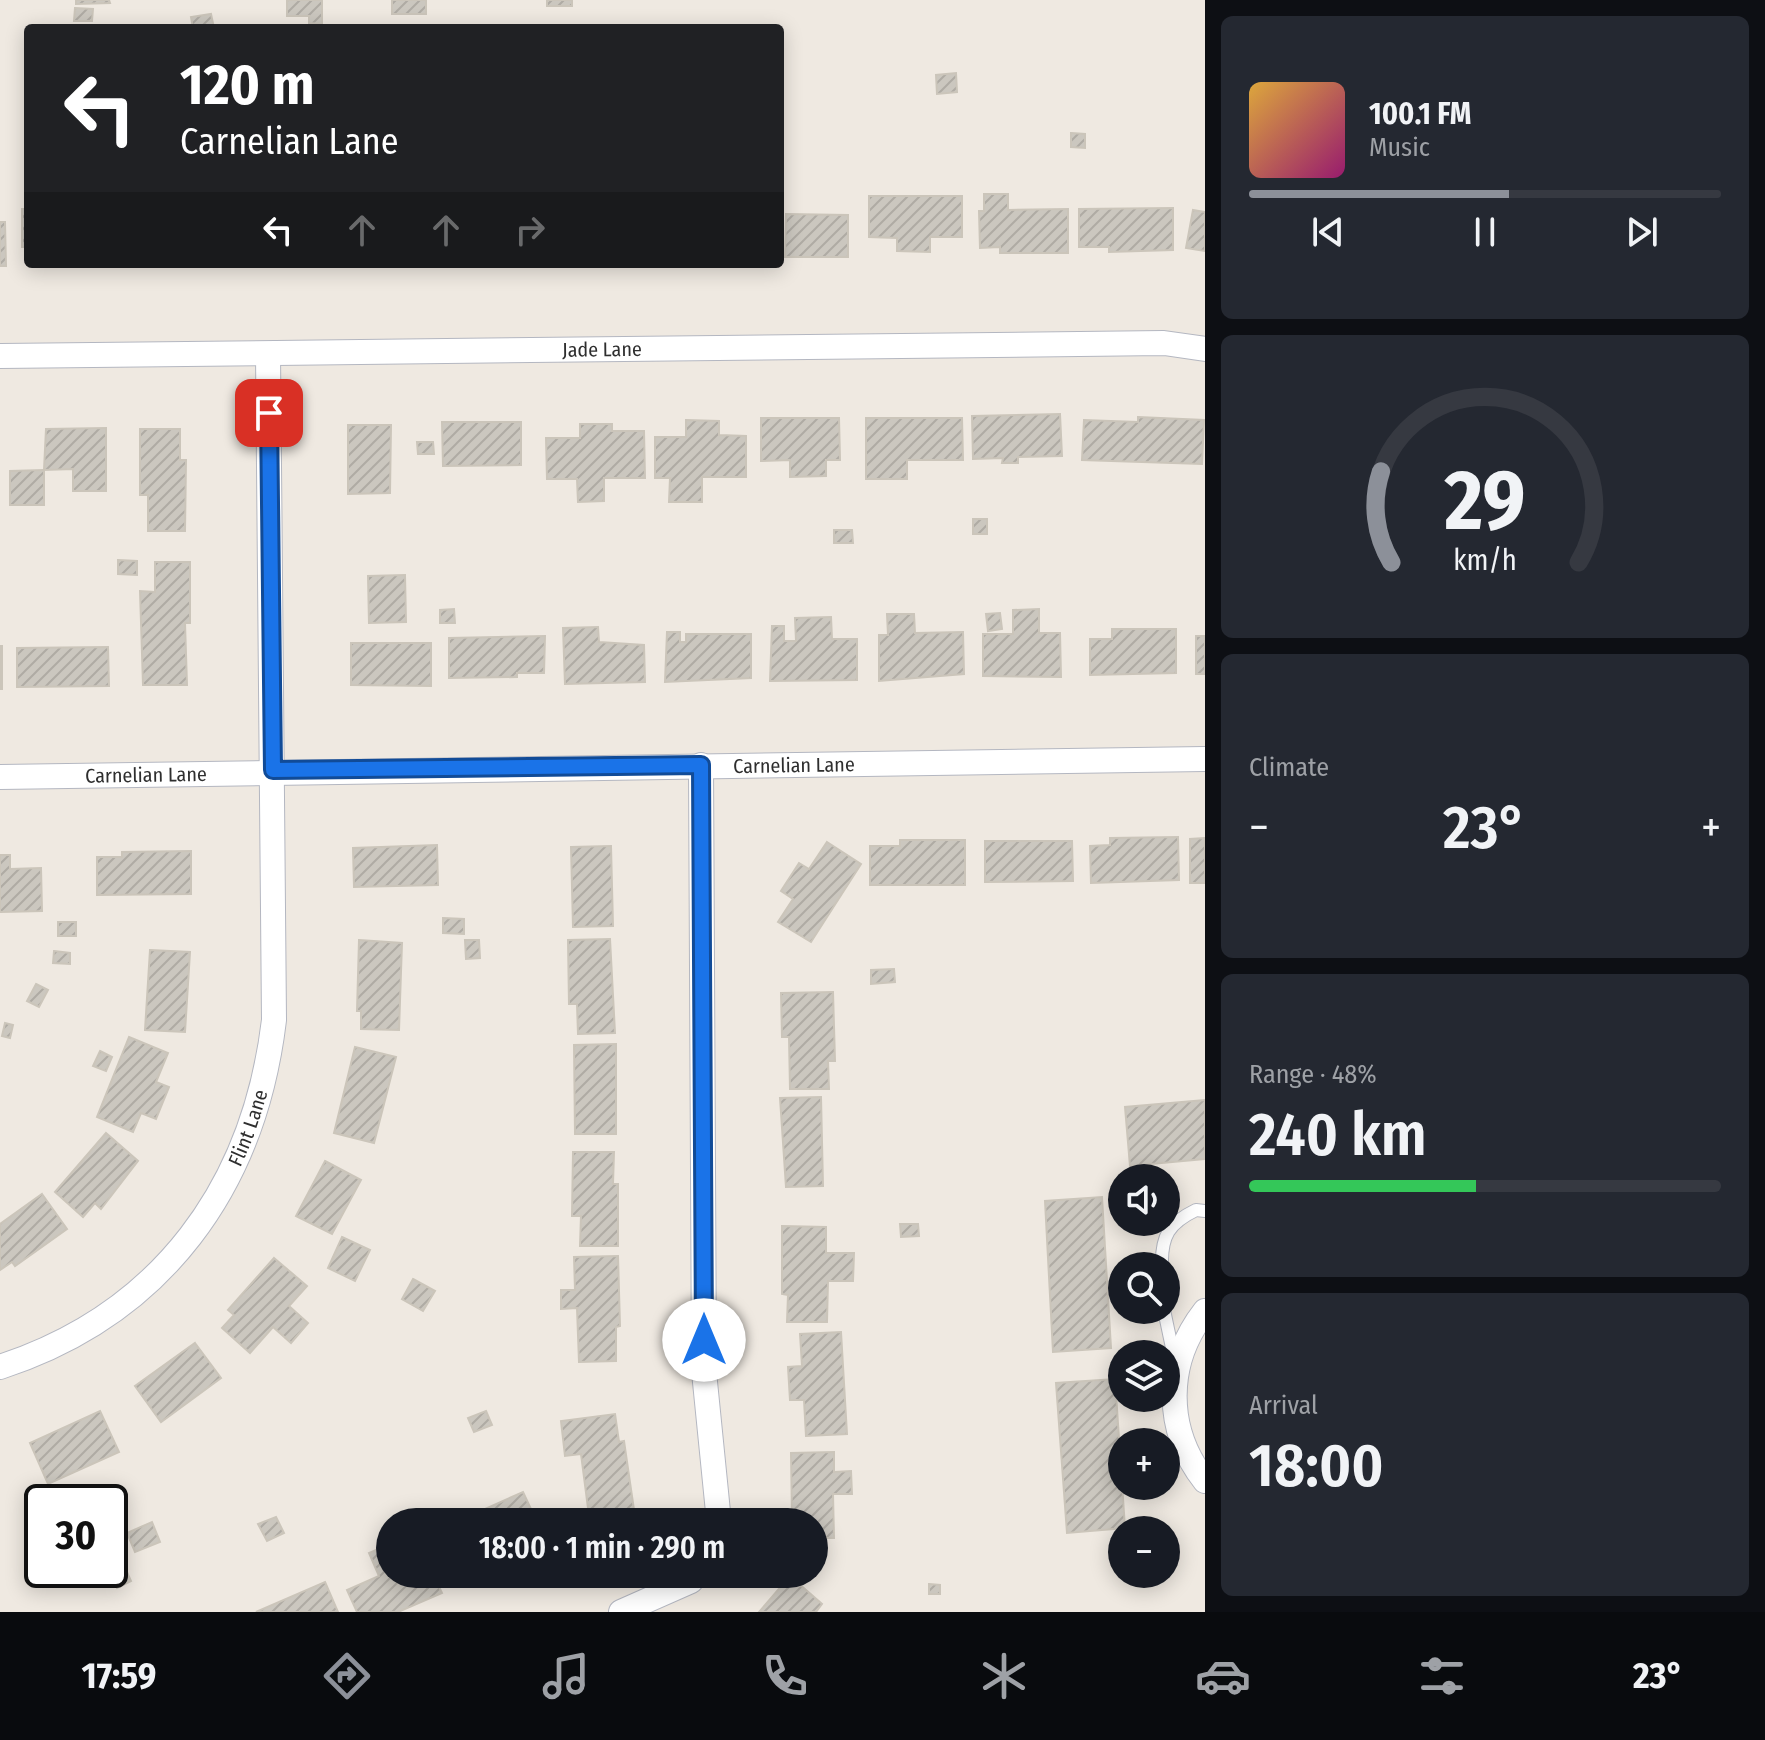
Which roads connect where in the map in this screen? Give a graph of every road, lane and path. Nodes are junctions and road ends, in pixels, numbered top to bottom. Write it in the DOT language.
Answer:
graph roads {
  1 [pos="1205,349"];
  2 [pos="268,354"];
  3 [pos="0,356"];
  4 [pos="1205,759"];
  5 [pos="701,765"];
  6 [pos="273,770"];
  7 [pos="0,777"];
  8 [pos="1205,1211"];
  9 [pos="1161,1252"];
  10 [pos="1205,1311"];
  11 [pos="1180,1355"];
  12 [pos="0,1367"];
  13 [pos="1176,1412"];
  14 [pos="1205,1481"];
  15 [pos="718,1508"];
  16 [pos="675,1588"];
  17 [pos="621,1612"];
  1 -- 2 [label="street, Jade Lane"];
  2 -- 3 [label="street, Jade Lane"];
  2 -- 6 [label="street, Flint Lane"];
  4 -- 5 [label="street, Carnelian Lane"];
  5 -- 6 [label="street, Carnelian Lane"];
  5 -- 15 [label="street"];
  6 -- 7 [label="street, Carnelian Lane"];
  6 -- 12 [label="street, Flint Lane"];
  8 -- 9 [label="lane"];
  10 -- 11 [label="street"];
  13 -- 14 [label="street"];
  16 -- 17 [label="street"];
}
